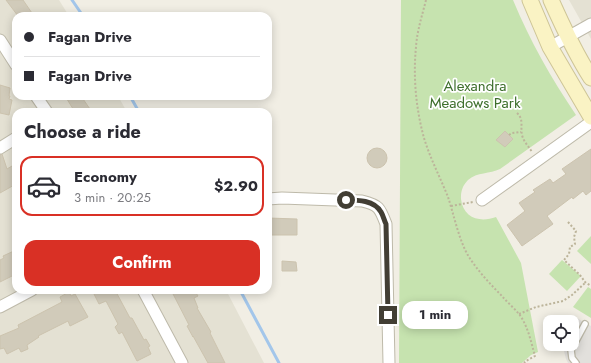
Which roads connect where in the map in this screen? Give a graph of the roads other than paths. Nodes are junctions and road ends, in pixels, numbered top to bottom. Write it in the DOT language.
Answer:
graph roads {
  1 [pos="530,0"];
  2 [pos="551,0"];
  3 [pos="591,24"];
  4 [pos="567,36"];
  5 [pos="0,40"];
  6 [pos="550,47"];
  7 [pos="12,59"];
  8 [pos="591,78"];
  9 [pos="591,117"];
  10 [pos="591,122"];
  11 [pos="12,140"];
  12 [pos="0,148"];
  13 [pos="272,199"];
  14 [pos="482,200"];
  15 [pos="24,294"];
  16 [pos="145,294"];
  17 [pos="0,307"];
  18 [pos="585,324"];
  19 [pos="182,363"];
  20 [pos="388,363"];
  21 [pos="576,363"];
  1 -- 6 [label="main road"];
  2 -- 4 [label="main road"];
  3 -- 4 [label="street"];
  4 -- 6 [label="street"];
  4 -- 8 [label="main road"];
  5 -- 7 [label="street"];
  6 -- 9 [label="main road"];
  10 -- 14 [label="street"];
  11 -- 12 [label="street"];
  13 -- 20 [label="street"];
  15 -- 17 [label="street"];
  16 -- 19 [label="street"];
  18 -- 21 [label="lane"];
}
